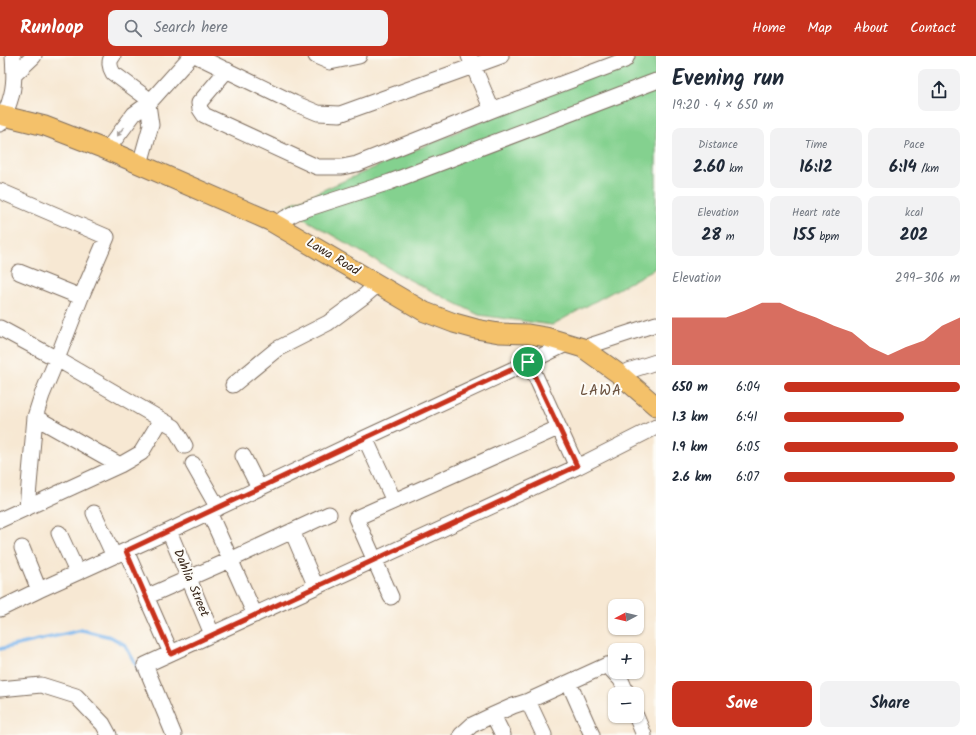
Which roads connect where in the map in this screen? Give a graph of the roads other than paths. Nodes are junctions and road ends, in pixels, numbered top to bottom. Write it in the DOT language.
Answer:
graph roads {
  1 [pos="13,56"];
  2 [pos="34,56"];
  3 [pos="113,56"];
  4 [pos="191,56"];
  5 [pos="197,56"];
  6 [pos="316,56"];
  7 [pos="359,56"];
  8 [pos="501,56"];
  9 [pos="627,56"];
  10 [pos="471,61"];
  11 [pos="227,70"];
  12 [pos="14,75"];
  13 [pos="656,81"];
  14 [pos="150,102"];
  15 [pos="492,110"];
  16 [pos="1,118"];
  17 [pos="107,150"];
  18 [pos="140,164"];
  19 [pos="0,191"];
  20 [pos="276,223"];
  21 [pos="19,272"];
  22 [pos="378,284"];
  23 [pos="81,298"];
  24 [pos="656,324"];
  25 [pos="0,328"];
  26 [pos="576,345"];
  27 [pos="57,359"];
  28 [pos="528,362"];
  29 [pos="656,362"];
  30 [pos="619,374"];
  31 [pos="234,385"];
  32 [pos="656,406"];
  33 [pos="35,417"];
  34 [pos="161,420"];
  35 [pos="656,427"];
  36 [pos="558,428"];
  37 [pos="365,438"];
  38 [pos="185,446"];
  39 [pos="243,456"];
  40 [pos="193,464"];
  41 [pos="120,465"];
  42 [pos="577,466"];
  43 [pos="259,488"];
  44 [pos="394,501"];
  45 [pos="27,508"];
  46 [pos="213,510"];
  47 [pos="94,513"];
  48 [pos="328,514"];
  49 [pos="0,520"];
  50 [pos="169,531"];
  51 [pos="292,531"];
  52 [pos="59,533"];
  53 [pos="22,548"];
  54 [pos="120,553"];
  55 [pos="230,560"];
  56 [pos="375,560"];
  57 [pos="77,572"];
  58 [pos="189,577"];
  59 [pos="316,586"];
  60 [pos="40,590"];
  61 [pos="146,597"];
  62 [pos="391,597"];
  63 [pos="2,604"];
  64 [pos="255,615"];
  65 [pos="212,634"];
  66 [pos="171,654"];
  67 [pos="569,683"];
  68 [pos="624,687"];
  69 [pos="0,688"];
  70 [pos="528,701"];
  71 [pos="493,715"];
  72 [pos="639,723"];
  73 [pos="109,735"];
  74 [pos="174,735"];
  75 [pos="461,735"];
  76 [pos="503,735"];
  77 [pos="544,735"];
  78 [pos="592,735"];
  79 [pos="644,735"];
  1 -- 12 [label="street"];
  2 -- 12 [label="street"];
  3 -- 14 [label="street"];
  4 -- 14 [label="street"];
  5 -- 11 [label="street"];
  6 -- 7 [label="street"];
  8 -- 10 [label="street"];
  9 -- 15 [label="street"];
  10 -- 11 [label="street"];
  10 -- 15 [label="street"];
  11 -- 15 [label="street"];
  12 -- 16 [label="street"];
  13 -- 20 [label="street"];
  14 -- 17 [label="street, one-way"];
  14 -- 18 [label="street"];
  16 -- 17 [label="main road, Lawa Road"];
  17 -- 18 [label="main road, Lawa Road"];
  18 -- 20 [label="main road, Lawa Road"];
  19 -- 23 [label="street"];
  20 -- 22 [label="main road, Lawa Road"];
  21 -- 23 [label="street"];
  22 -- 26 [label="main road, Lawa Road"];
  22 -- 31 [label="street"];
  23 -- 27 [label="street"];
  24 -- 26 [label="street"];
  25 -- 27 [label="street"];
  26 -- 28 [label="street"];
  26 -- 30 [label="main road, Lawa Road"];
  27 -- 33 [label="street"];
  27 -- 34 [label="street"];
  28 -- 36 [label="street"];
  28 -- 37 [label="street"];
  29 -- 30 [label="street"];
  30 -- 32 [label="main road, Lawa Road"];
  33 -- 41 [label="street"];
  33 -- 45 [label="street"];
  34 -- 38 [label="street"];
  34 -- 41 [label="street"];
  35 -- 42 [label="street"];
  36 -- 42 [label="street"];
  36 -- 44 [label="street"];
  37 -- 43 [label="street"];
  37 -- 44 [label="street"];
  39 -- 43 [label="street"];
  40 -- 46 [label="street"];
  41 -- 45 [label="street"];
  42 -- 56 [label="street"];
  43 -- 46 [label="street"];
  44 -- 56 [label="street"];
  45 -- 49 [label="street"];
  46 -- 50 [label="street"];
  46 -- 55 [label="street"];
  47 -- 54 [label="street"];
  48 -- 51 [label="street"];
  50 -- 54 [label="street"];
  50 -- 58 [label="street, Dahlia Street"];
  51 -- 55 [label="street"];
  51 -- 59 [label="street"];
  52 -- 57 [label="street"];
  53 -- 60 [label="street"];
  54 -- 57 [label="street"];
  54 -- 61 [label="street"];
  55 -- 58 [label="street"];
  55 -- 64 [label="street"];
  56 -- 59 [label="street"];
  56 -- 62 [label="street"];
  57 -- 60 [label="street"];
  58 -- 61 [label="street"];
  58 -- 65 [label="street, Dahlia Street"];
  59 -- 64 [label="street"];
  60 -- 63 [label="street"];
  61 -- 66 [label="street"];
  64 -- 65 [label="street"];
  65 -- 66 [label="street"];
  66 -- 74 [label="street"];
  67 -- 68 [label="street"];
  67 -- 70 [label="street"];
  67 -- 78 [label="street"];
  69 -- 73 [label="street"];
  70 -- 71 [label="street"];
  70 -- 77 [label="street"];
  71 -- 75 [label="street"];
  71 -- 76 [label="street"];
  72 -- 79 [label="street"];
}
